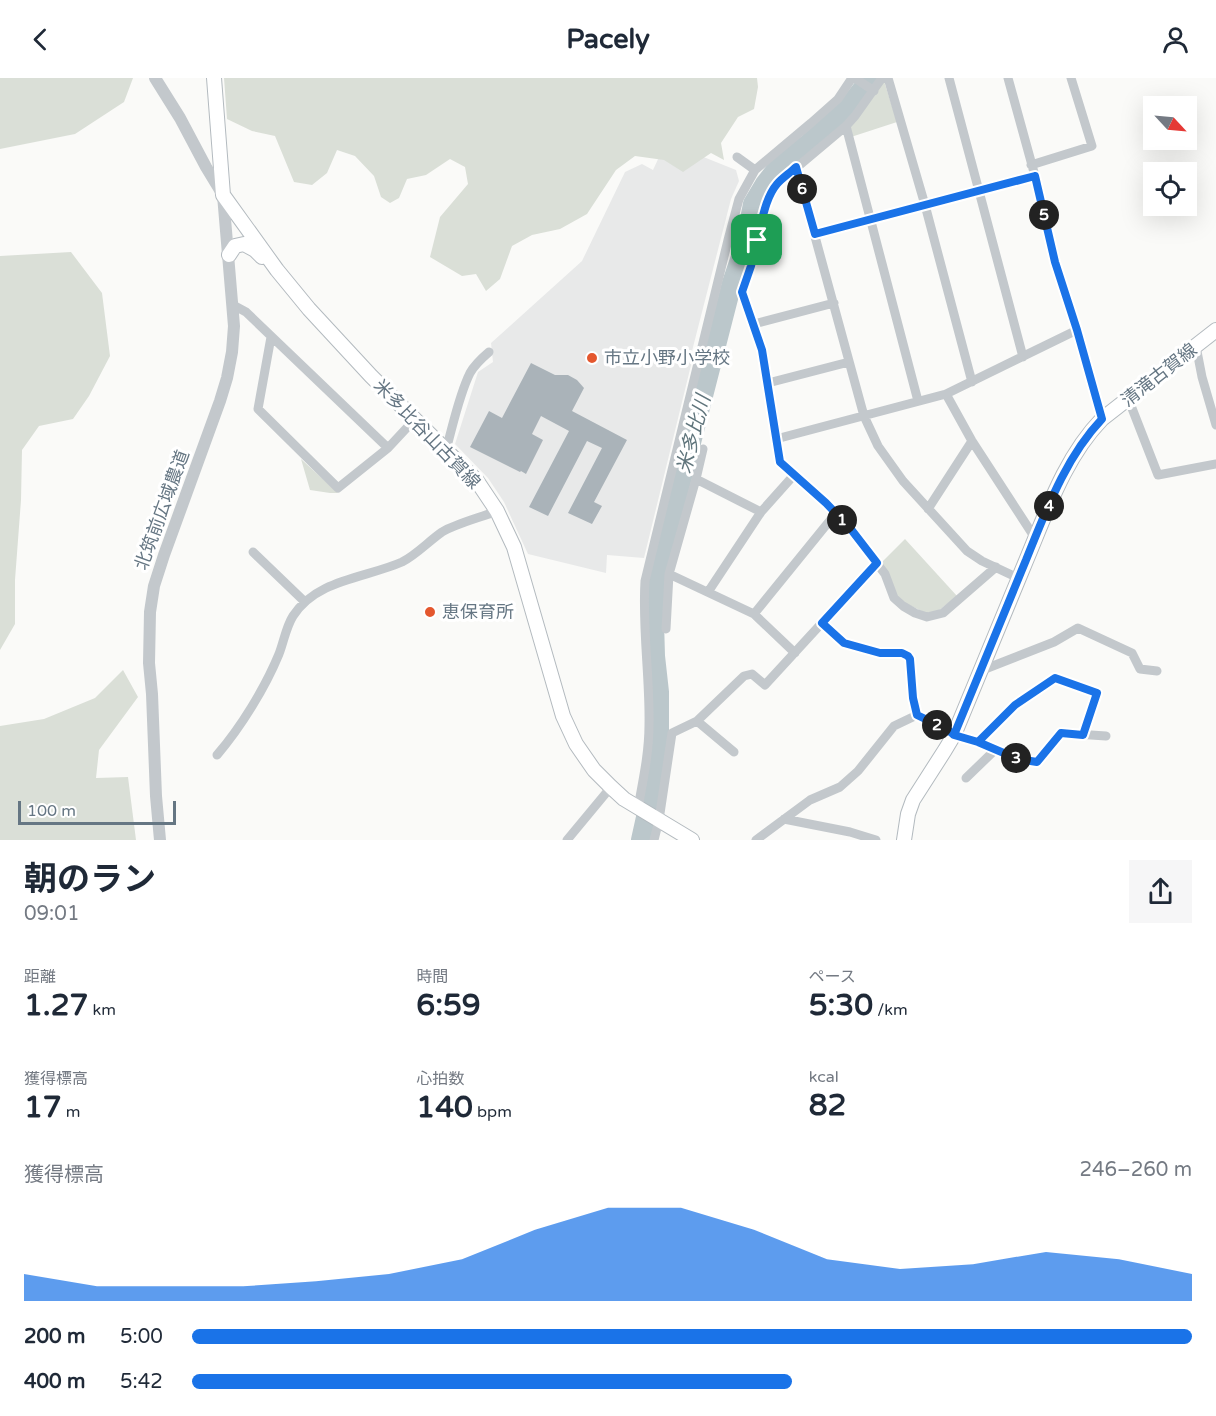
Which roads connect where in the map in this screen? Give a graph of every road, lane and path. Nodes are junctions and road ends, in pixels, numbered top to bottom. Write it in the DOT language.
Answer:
graph roads {
  1 [pos="155,78"];
  2 [pos="214,78"];
  3 [pos="853,78"];
  4 [pos="882,78"];
  5 [pos="888,78"];
  6 [pos="949,78"];
  7 [pos="1008,78"];
  8 [pos="1071,78"];
  9 [pos="874,91"];
  10 [pos="846,126"];
  11 [pos="737,157"];
  12 [pos="1031,165"];
  13 [pos="796,167"];
  14 [pos="755,170"];
  15 [pos="1035,176"];
  16 [pos="980,190"];
  17 [pos="223,195"];
  18 [pos="925,205"];
  19 [pos="870,220"];
  20 [pos="815,234"];
  21 [pos="229,255"];
  22 [pos="277,270"];
  23 [pos="834,303"];
  24 [pos="233,305"];
  25 [pos="754,324"];
  26 [pos="1077,330"];
  27 [pos="1216,330"];
  28 [pos="271,336"];
  29 [pos="1196,346"];
  30 [pos="489,351"];
  31 [pos="1023,357"];
  32 [pos="849,362"];
  33 [pos="972,382"];
  34 [pos="768,383"];
  35 [pos="946,394"];
  36 [pos="1128,398"];
  37 [pos="918,401"];
  38 [pos="864,416"];
  39 [pos="415,419"];
  40 [pos="1102,419"];
  41 [pos="1216,425"];
  42 [pos="776,439"];
  43 [pos="972,441"];
  44 [pos="388,448"];
  45 [pos="702,449"];
  46 [pos="446,450"];
  47 [pos="1216,464"];
  48 [pos="794,475"];
  49 [pos="696,479"];
  50 [pos="928,509"];
  51 [pos="497,511"];
  52 [pos="761,512"];
  53 [pos="836,513"];
  54 [pos="1035,538"];
  55 [pos="253,552"];
  56 [pos="877,563"];
  57 [pos="996,567"];
  58 [pos="669,574"];
  59 [pos="1018,578"];
  60 [pos="708,592"];
  61 [pos="305,602"];
  62 [pos="754,614"];
  63 [pos="822,623"];
  64 [pos="666,629"];
  65 [pos="795,653"];
  66 [pos="980,671"];
  67 [pos="1157,671"];
  68 [pos="917,715"];
  69 [pos="697,721"];
  70 [pos="954,735"];
  71 [pos="1083,735"];
  72 [pos="1106,736"];
  73 [pos="978,742"];
  74 [pos="996,750"];
  75 [pos="734,752"];
  76 [pos="217,755"];
  77 [pos="966,778"];
  78 [pos="611,787"];
  79 [pos="638,808"];
  80 [pos="657,819"];
  81 [pos="784,819"];
  82 [pos="570,837"];
  83 [pos="160,840"];
  84 [pos="582,840"];
  85 [pos="654,840"];
  86 [pos="692,840"];
  87 [pos="756,840"];
  88 [pos="876,840"];
  89 [pos="904,840"];
  1 -- 17 [label="street"];
  2 -- 17 [label="main road"];
  3 -- 9 [label="street"];
  3 -- 14 [label="street"];
  4 -- 9 [label="street"];
  5 -- 18 [label="street"];
  6 -- 16 [label="street"];
  7 -- 12 [label="street"];
  8 -- 12 [label="street"];
  9 -- 10 [label="street"];
  10 -- 13 [label="street"];
  10 -- 19 [label="street"];
  11 -- 14 [label="street"];
  12 -- 15 [label="street"];
  13 -- 20 [label="street"];
  13 -- 25 [label="street"];
  14 -- 79 [label="street"];
  15 -- 16 [label="street"];
  15 -- 26 [label="street"];
  16 -- 18 [label="street"];
  16 -- 31 [label="street"];
  17 -- 21 [label="street, 北筑前広域農道"];
  17 -- 22 [label="main road, 米多比谷山古賀線"];
  18 -- 19 [label="street"];
  18 -- 33 [label="street"];
  19 -- 20 [label="street"];
  19 -- 37 [label="street"];
  20 -- 23 [label="street"];
  21 -- 22 [label="main road"];
  21 -- 24 [label="street, 北筑前広域農道"];
  22 -- 39 [label="main road, 米多比谷山古賀線"];
  23 -- 25 [label="street"];
  23 -- 32 [label="street"];
  24 -- 28 [label="street"];
  24 -- 83 [label="street, 北筑前広域農道"];
  25 -- 34 [label="street"];
  26 -- 31 [label="street"];
  26 -- 40 [label="street"];
  27 -- 29 [label="main road, 清滝古賀線"];
  28 -- 44 [label="street"];
  28 -- 44 [label="street"];
  29 -- 36 [label="main road, 清滝古賀線"];
  29 -- 41 [label="street"];
  30 -- 46 [label="street"];
  31 -- 33 [label="street"];
  32 -- 34 [label="street"];
  32 -- 38 [label="street"];
  33 -- 35 [label="street"];
  34 -- 42 [label="street"];
  35 -- 37 [label="street"];
  35 -- 43 [label="street"];
  36 -- 40 [label="main road, 清滝古賀線"];
  36 -- 47 [label="street"];
  37 -- 38 [label="street"];
  38 -- 42 [label="street"];
  38 -- 50 [label="street"];
  39 -- 44 [label="street"];
  39 -- 46 [label="main road, 米多比谷山古賀線"];
  40 -- 54 [label="main road, 清滝古賀線"];
  42 -- 48 [label="street"];
  43 -- 50 [label="street"];
  43 -- 54 [label="street"];
  45 -- 49 [label="street"];
  46 -- 51 [label="main road, 米多比谷山古賀線"];
  48 -- 52 [label="street"];
  48 -- 53 [label="street"];
  49 -- 52 [label="street"];
  49 -- 58 [label="street"];
  50 -- 57 [label="street"];
  51 -- 61 [label="street"];
  51 -- 78 [label="main road, 米多比谷山古賀線"];
  52 -- 60 [label="street"];
  53 -- 56 [label="street"];
  53 -- 62 [label="street"];
  54 -- 59 [label="main road, 清滝古賀線"];
  55 -- 61 [label="street"];
  56 -- 57 [label="street"];
  56 -- 63 [label="street"];
  57 -- 59 [label="street"];
  58 -- 60 [label="street"];
  58 -- 64 [label="street"];
  59 -- 66 [label="main road, 清滝古賀線"];
  60 -- 62 [label="street"];
  61 -- 76 [label="street"];
  62 -- 65 [label="street"];
  63 -- 65 [label="street"];
  63 -- 68 [label="street"];
  65 -- 69 [label="street"];
  66 -- 67 [label="street"];
  66 -- 70 [label="main road, 清滝古賀線"];
  68 -- 70 [label="street"];
  68 -- 81 [label="street"];
  69 -- 75 [label="street"];
  69 -- 80 [label="street"];
  70 -- 73 [label="street"];
  70 -- 89 [label="main road, 清滝古賀線"];
  71 -- 72 [label="street"];
  71 -- 73 [label="street"];
  71 -- 74 [label="street"];
  73 -- 74 [label="street"];
  74 -- 77 [label="street"];
  78 -- 79 [label="main road, 米多比谷山古賀線"];
  78 -- 82 [label="street"];
  79 -- 80 [label="main road, 米多比谷山古賀線"];
  80 -- 85 [label="street"];
  80 -- 86 [label="main road, 米多比谷山古賀線"];
  81 -- 87 [label="street"];
  81 -- 88 [label="street"];
  82 -- 84 [label="street"];
}
